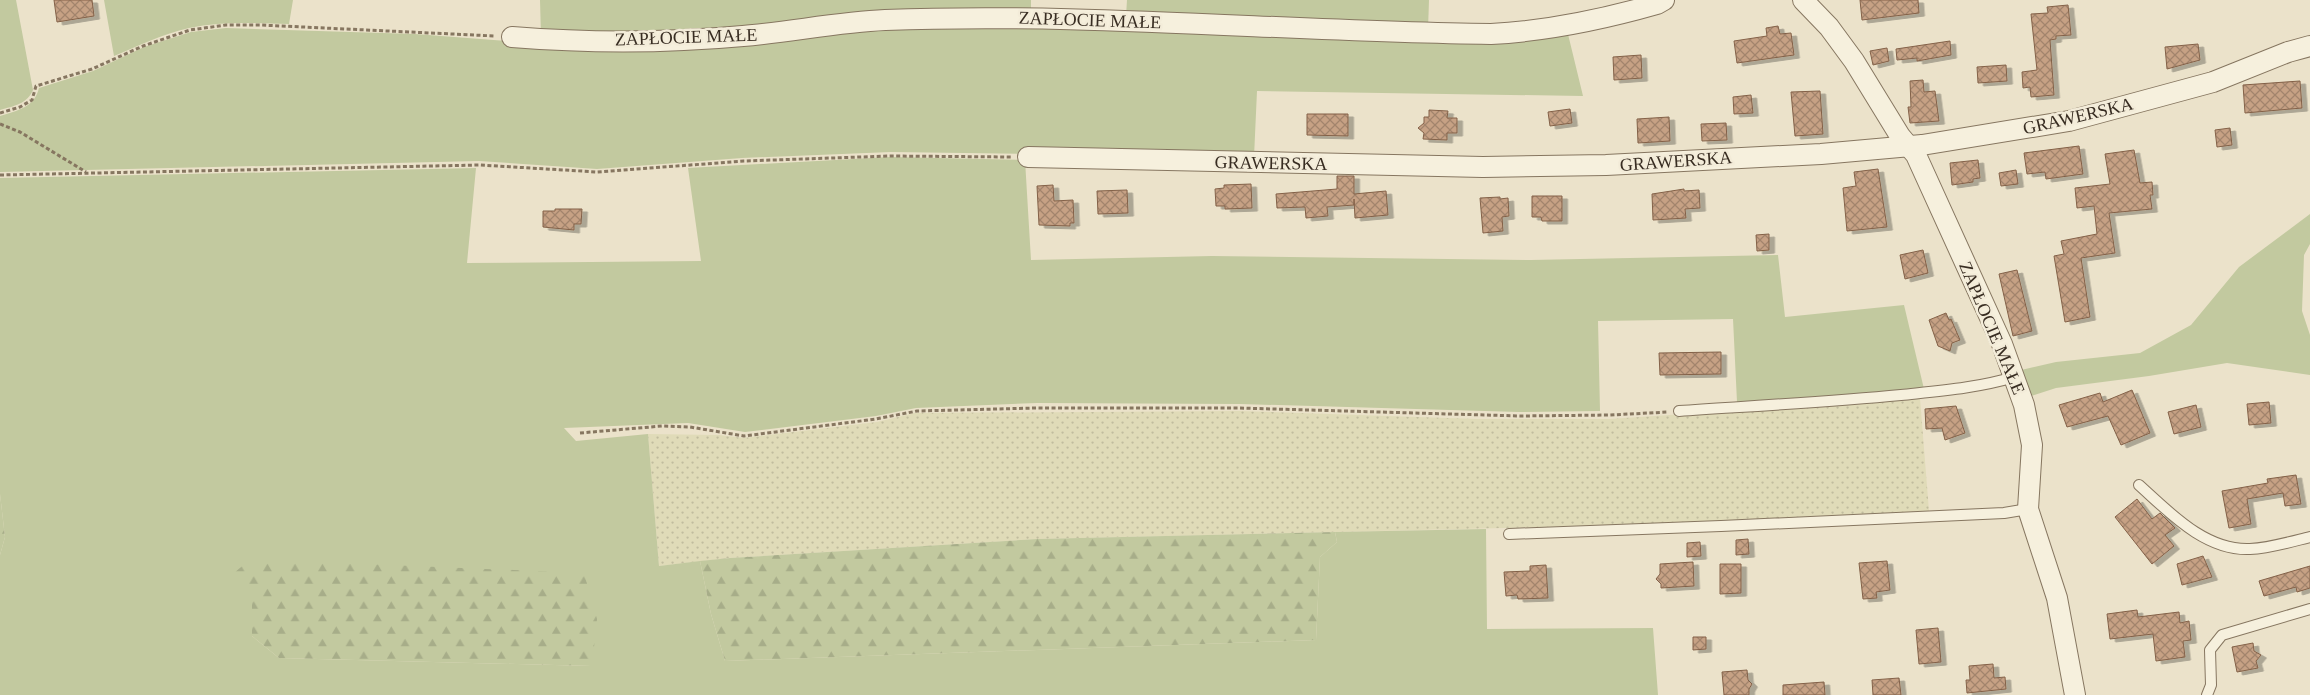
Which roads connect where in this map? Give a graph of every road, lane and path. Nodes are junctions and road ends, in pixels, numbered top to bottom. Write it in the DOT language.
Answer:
graph roads {
  1 [pos="1664,0"];
  2 [pos="1803,0"];
  3 [pos="512,37"];
  4 [pos="2310,46"];
  5 [pos="0,113"];
  6 [pos="0,124"];
  7 [pos="1908,145"];
  8 [pos="1028,157"];
  9 [pos="88,173"];
  10 [pos="0,175"];
  11 [pos="2014,377"];
  12 [pos="1679,411"];
  13 [pos="580,433"];
  14 [pos="2139,485"];
  15 [pos="2028,509"];
  16 [pos="1509,534"];
  17 [pos="2310,537"];
  18 [pos="2310,609"];
  19 [pos="2075,695"];
  20 [pos="2207,695"];
  1 -- 3 [label="street, ZAPŁOCIE MAŁE"];
  2 -- 7 [label="street, ZAPŁOCIE MAŁE"];
  3 -- 5 [label="path"];
  4 -- 7 [label="street, GRAWERSKA"];
  6 -- 9 [label="path"];
  7 -- 8 [label="street, GRAWERSKA"];
  7 -- 11 [label="street, ZAPŁOCIE MAŁE"];
  8 -- 9 [label="path"];
  9 -- 10 [label="path"];
  11 -- 12 [label="lane"];
  11 -- 15 [label="street, ZAPŁOCIE MAŁE"];
  12 -- 13 [label="path"];
  14 -- 17 [label="lane"];
  15 -- 16 [label="lane"];
  15 -- 19 [label="street, ZAPŁOCIE MAŁE"];
  18 -- 20 [label="lane"];
}
